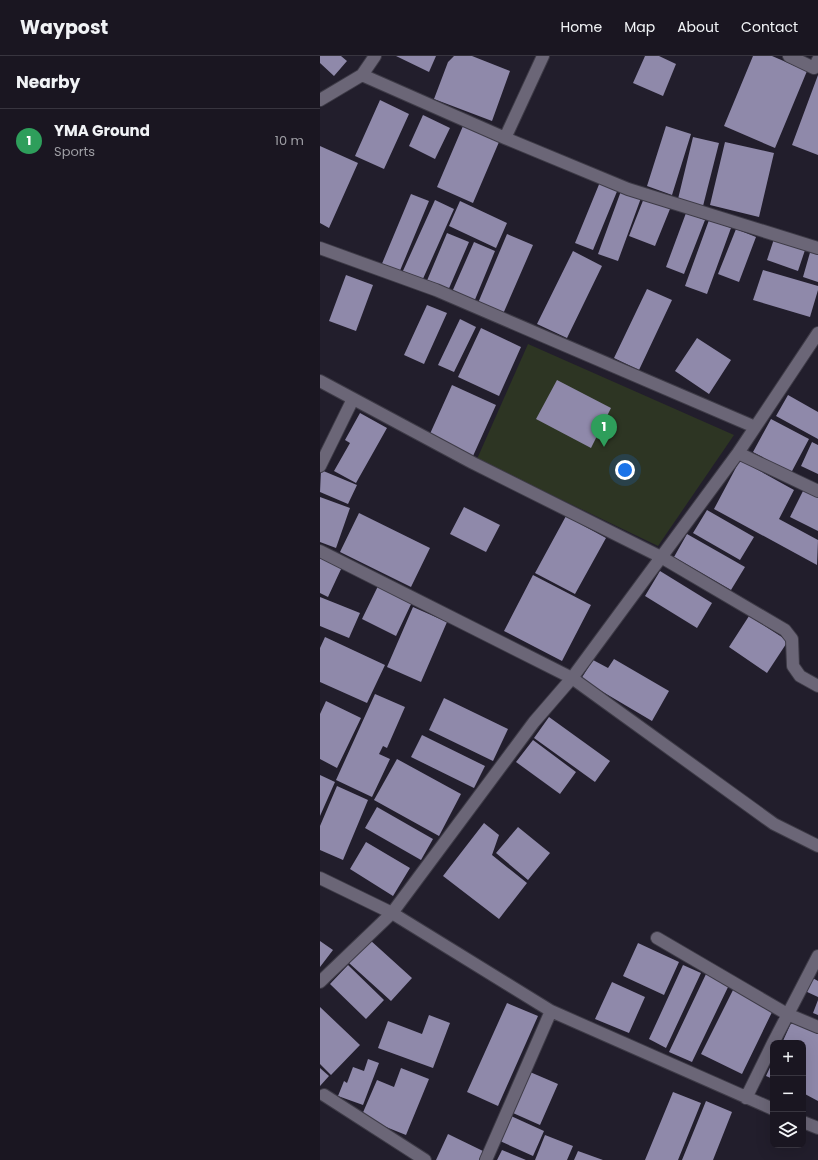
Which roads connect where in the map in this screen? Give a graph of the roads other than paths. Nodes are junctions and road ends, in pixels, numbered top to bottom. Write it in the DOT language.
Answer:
graph roads {
  1 [pos="375,56"];
  2 [pos="542,56"];
  3 [pos="789,56"];
  4 [pos="818,60"];
  5 [pos="362,75"];
  6 [pos="320,100"];
  7 [pos="505,138"];
  8 [pos="320,248"];
  9 [pos="818,248"];
  10 [pos="818,332"];
  11 [pos="320,381"];
  12 [pos="353,399"];
  13 [pos="755,427"];
  14 [pos="738,453"];
  15 [pos="320,466"];
  16 [pos="818,491"];
  17 [pos="320,551"];
  18 [pos="661,557"];
  19 [pos="572,678"];
  20 [pos="818,686"];
  21 [pos="818,846"];
  22 [pos="320,878"];
  23 [pos="392,913"];
  24 [pos="657,938"];
  25 [pos="818,956"];
  26 [pos="320,982"];
  27 [pos="551,1011"];
  28 [pos="787,1014"];
  29 [pos="818,1027"];
  30 [pos="774,1040"];
  31 [pos="770,1049"];
  32 [pos="324,1095"];
  33 [pos="746,1098"];
  34 [pos="770,1108"];
  35 [pos="806,1123"];
  36 [pos="818,1128"];
  37 [pos="425,1160"];
  38 [pos="486,1160"];
  1 -- 5 [label="street"];
  2 -- 7 [label="street"];
  3 -- 4 [label="street"];
  5 -- 6 [label="street"];
  5 -- 7 [label="street"];
  7 -- 9 [label="street"];
  8 -- 13 [label="street"];
  10 -- 13 [label="street"];
  11 -- 12 [label="street"];
  12 -- 15 [label="street"];
  12 -- 18 [label="street"];
  13 -- 14 [label="street"];
  14 -- 16 [label="street"];
  14 -- 18 [label="street"];
  17 -- 19 [label="street"];
  18 -- 19 [label="street"];
  18 -- 20 [label="street"];
  19 -- 21 [label="street"];
  19 -- 23 [label="street"];
  22 -- 23 [label="street"];
  23 -- 26 [label="street"];
  23 -- 27 [label="street"];
  24 -- 28 [label="street"];
  25 -- 28 [label="street"];
  27 -- 33 [label="street"];
  27 -- 38 [label="street"];
  28 -- 29 [label="street"];
  28 -- 30 [label="street"];
  31 -- 33 [label="street"];
  32 -- 37 [label="street"];
  33 -- 34 [label="street"];
  35 -- 36 [label="street"];
}
